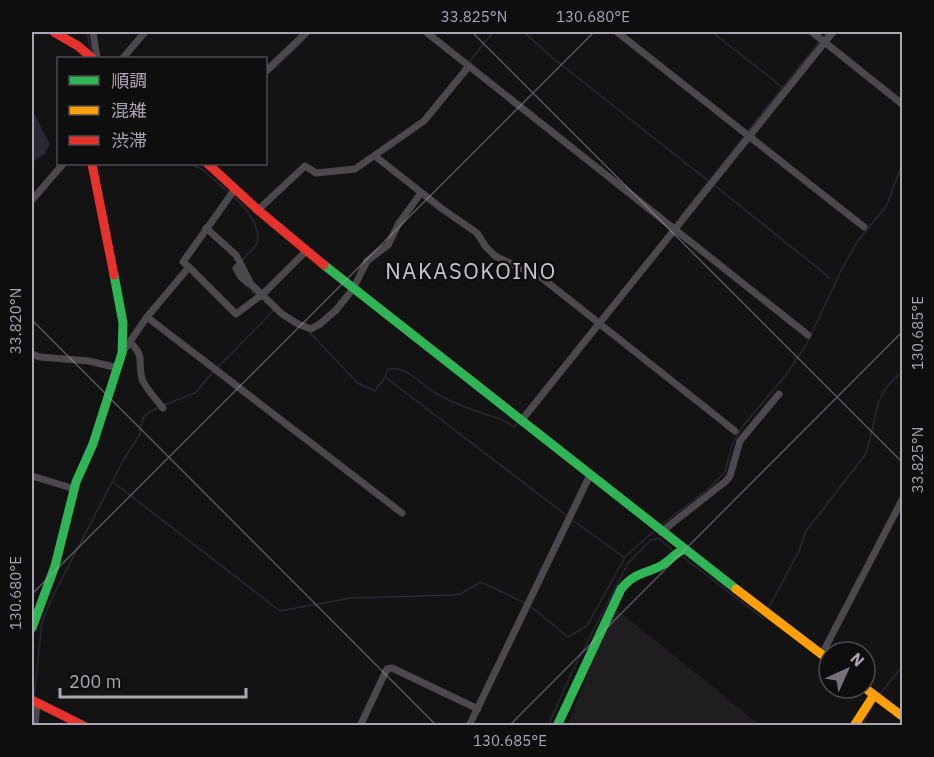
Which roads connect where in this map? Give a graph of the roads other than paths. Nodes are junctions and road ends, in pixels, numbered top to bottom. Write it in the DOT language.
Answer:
graph roads {
  1 [pos="54,32"];
  2 [pos="93,32"];
  3 [pos="145,32"];
  4 [pos="307,32"];
  5 [pos="426,32"];
  6 [pos="617,32"];
  7 [pos="812,32"];
  8 [pos="832,32"];
  9 [pos="825,41"];
  10 [pos="91,57"];
  11 [pos="98,57"];
  12 [pos="124,57"];
  13 [pos="469,66"];
  14 [pos="267,69"];
  15 [pos="903,104"];
  16 [pos="750,137"];
  17 [pos="375,156"];
  18 [pos="62,165"];
  19 [pos="92,165"];
  20 [pos="209,165"];
  21 [pos="236,189"];
  22 [pos="421,193"];
  23 [pos="32,200"];
  24 [pos="258,210"];
  25 [pos="864,227"];
  26 [pos="206,228"];
  27 [pos="674,230"];
  28 [pos="306,250"];
  29 [pos="189,267"];
  30 [pos="353,289"];
  31 [pos="263,294"];
  32 [pos="147,317"];
  33 [pos="599,324"];
  34 [pos="808,335"];
  35 [pos="130,342"];
  36 [pos="122,353"];
  37 [pos="32,354"];
  38 [pos="118,368"];
  39 [pos="779,393"];
  40 [pos="163,408"];
  41 [pos="521,421"];
  42 [pos="735,431"];
  43 [pos="32,476"];
  44 [pos="591,476"];
  45 [pos="75,489"];
  46 [pos="903,500"];
  47 [pos="402,513"];
  48 [pos="657,529"];
  49 [pos="684,549"];
  50 [pos="32,628"];
  51 [pos="833,640"];
  52 [pos="817,651"];
  53 [pos="877,697"];
  54 [pos="871,700"];
  55 [pos="34,701"];
  56 [pos="478,709"];
  57 [pos="903,716"];
  58 [pos="35,726"];
  59 [pos="84,726"];
  60 [pos="360,726"];
  61 [pos="469,726"];
  62 [pos="556,726"];
  63 [pos="854,726"];
  1 -- 10 [label="street"];
  2 -- 11 [label="street"];
  3 -- 12 [label="street"];
  4 -- 14 [label="street"];
  5 -- 13 [label="street"];
  6 -- 16 [label="street"];
  7 -- 9 [label="street"];
  8 -- 9 [label="street"];
  9 -- 15 [label="street"];
  9 -- 16 [label="street"];
  13 -- 17 [label="street"];
  13 -- 27 [label="street"];
  16 -- 25 [label="street"];
  16 -- 27 [label="street"];
  17 -- 22 [label="street"];
  17 -- 24 [label="street"];
  18 -- 23 [label="street"];
  19 -- 36 [label="street"];
  20 -- 21 [label="street"];
  21 -- 24 [label="street"];
  21 -- 26 [label="street"];
  22 -- 30 [label="street"];
  22 -- 33 [label="street"];
  24 -- 28 [label="street"];
  26 -- 29 [label="street"];
  26 -- 31 [label="street"];
  27 -- 33 [label="street"];
  27 -- 34 [label="street"];
  28 -- 30 [label="street"];
  28 -- 31 [label="street"];
  29 -- 31 [label="street"];
  29 -- 32 [label="street"];
  30 -- 31 [label="street"];
  30 -- 41 [label="street"];
  32 -- 35 [label="street"];
  32 -- 47 [label="street"];
  33 -- 41 [label="street"];
  33 -- 42 [label="street"];
  35 -- 36 [label="street"];
  35 -- 40 [label="street"];
  36 -- 38 [label="street"];
  37 -- 38 [label="street"];
  38 -- 45 [label="street"];
  39 -- 48 [label="street"];
  41 -- 44 [label="street"];
  43 -- 45 [label="street"];
  44 -- 48 [label="street"];
  44 -- 56 [label="street"];
  45 -- 50 [label="street"];
  46 -- 51 [label="street"];
  48 -- 49 [label="street"];
  49 -- 52 [label="street"];
  49 -- 62 [label="street"];
  53 -- 57 [label="street"];
  54 -- 63 [label="street"];
  55 -- 58 [label="street"];
  55 -- 59 [label="street"];
  56 -- 60 [label="street"];
  56 -- 61 [label="street"];
}
